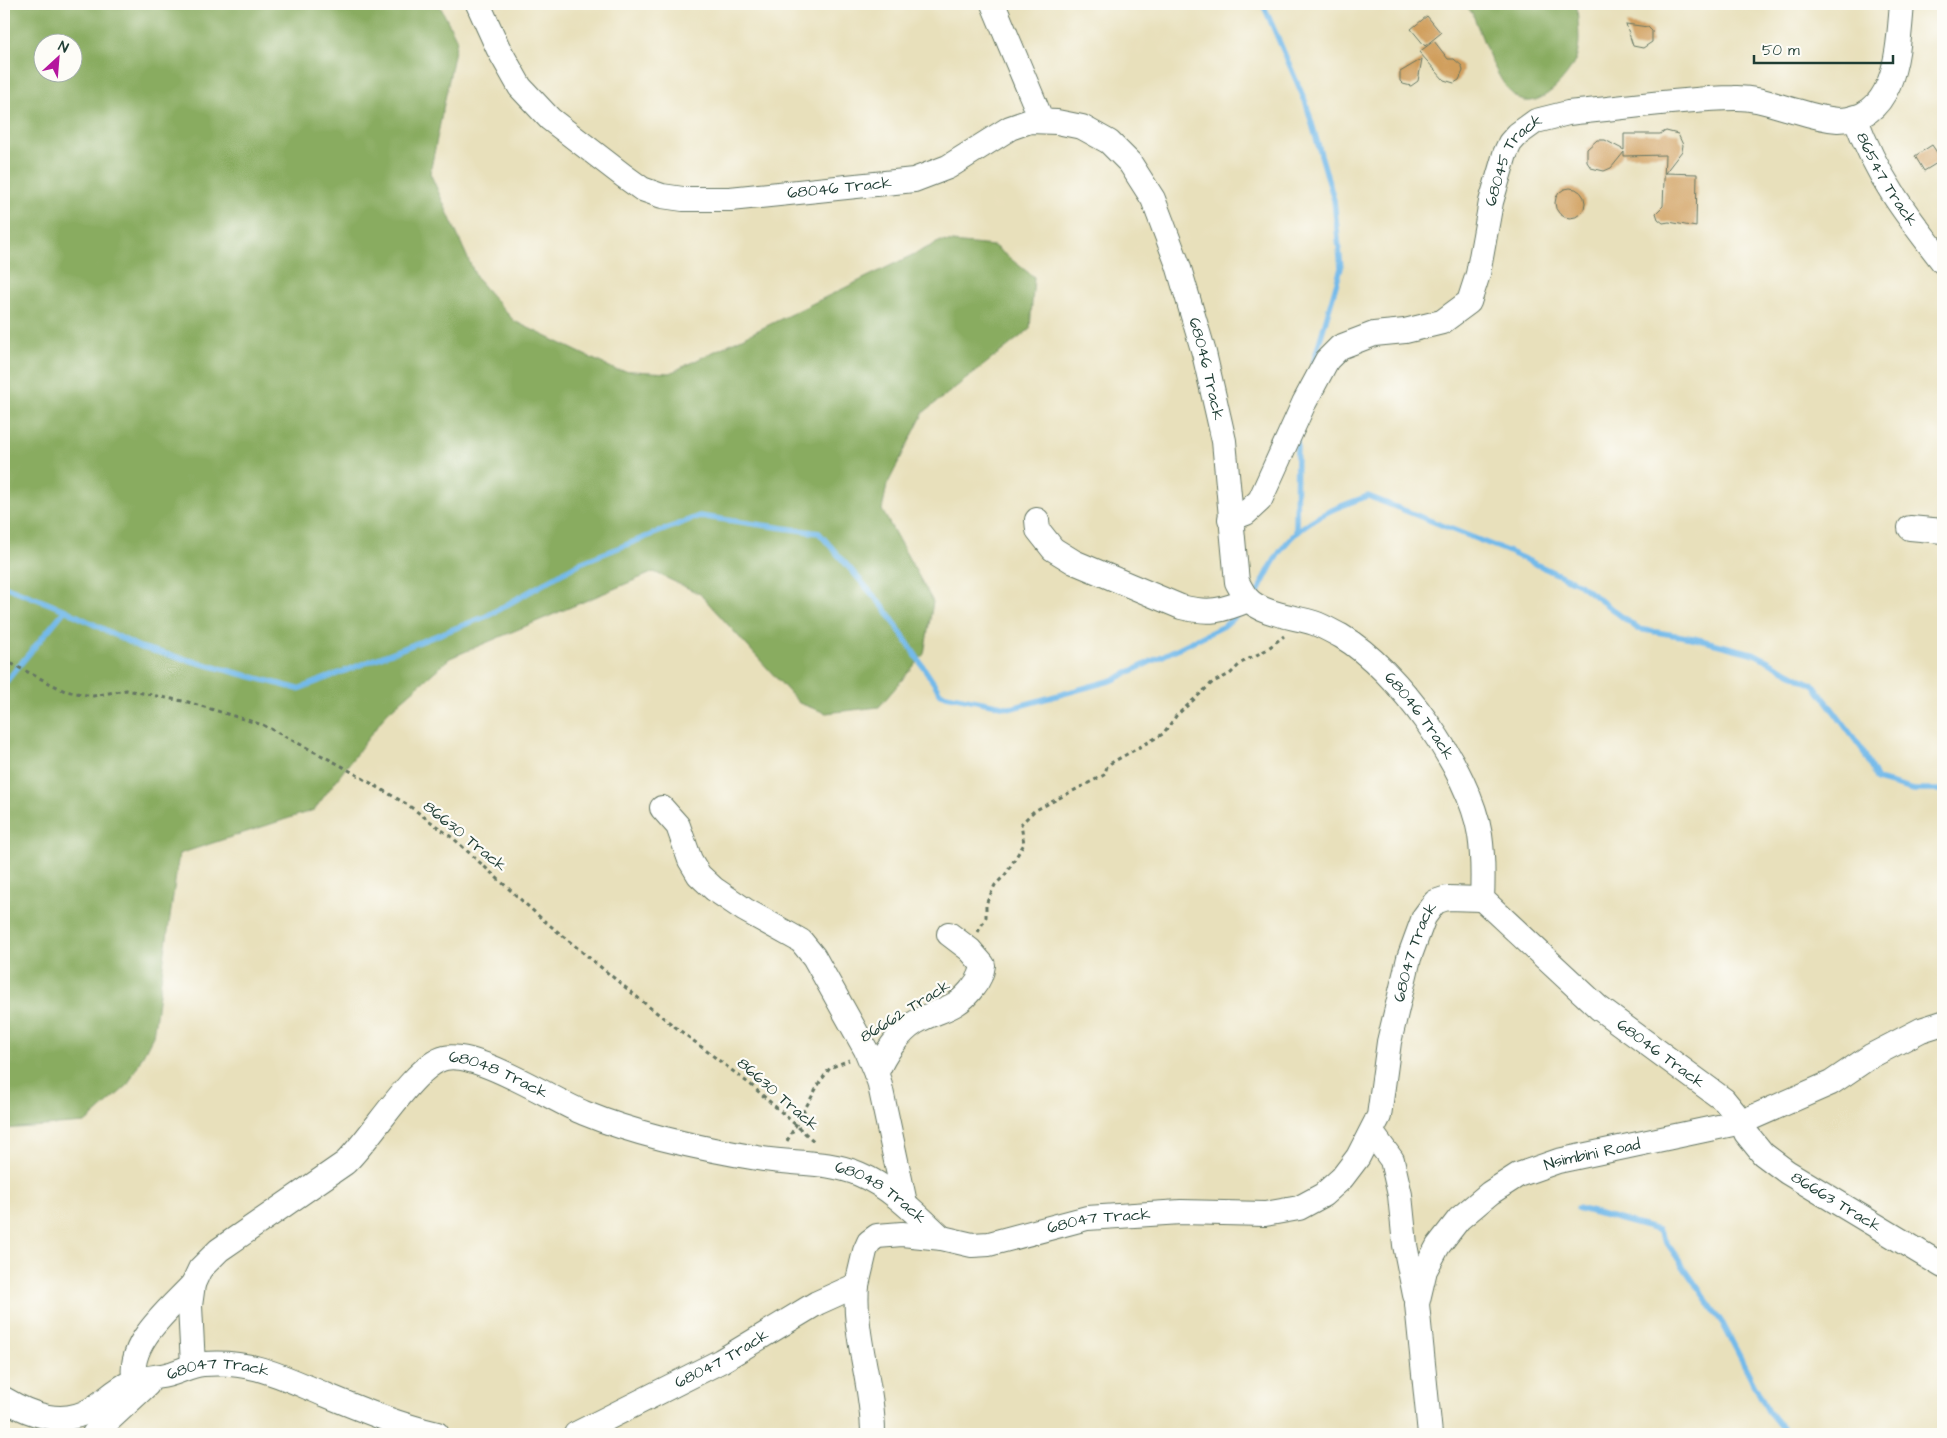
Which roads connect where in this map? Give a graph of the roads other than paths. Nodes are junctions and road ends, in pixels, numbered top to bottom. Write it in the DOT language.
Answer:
graph roads {
  1 [pos="478,4"];
  2 [pos="993,4"];
  3 [pos="1902,4"];
  4 [pos="1855,117"];
  5 [pos="1042,121"];
  6 [pos="1943,262"];
  7 [pos="1230,519"];
  8 [pos="1037,520"];
  9 [pos="1910,528"];
  10 [pos="1943,531"];
  11 [pos="1248,600"];
  12 [pos="662,808"];
  13 [pos="1482,899"];
  14 [pos="950,934"];
  15 [pos="1943,1023"];
  16 [pos="876,1074"];
  17 [pos="1742,1122"];
  18 [pos="1372,1133"];
  19 [pos="905,1203"];
  20 [pos="942,1238"];
  21 [pos="1943,1266"];
  22 [pos="192,1284"];
  23 [pos="857,1285"];
  24 [pos="1417,1304"];
  25 [pos="193,1365"];
  26 [pos="145,1379"];
  27 [pos="4,1399"];
  28 [pos="94,1434"];
  29 [pos="437,1434"];
  30 [pos="576,1434"];
  31 [pos="873,1434"];
  32 [pos="1430,1434"];
  1 -- 5 [label="street, 68046 Track"];
  2 -- 5 [label="street"];
  3 -- 4 [label="street, 68045 Track"];
  4 -- 6 [label="street, 86547 Track"];
  4 -- 7 [label="street, 68045 Track"];
  5 -- 7 [label="street, 68046 Track"];
  7 -- 11 [label="street, 68046 Track"];
  8 -- 11 [label="street"];
  9 -- 10 [label="street"];
  11 -- 13 [label="street, 68046 Track"];
  12 -- 16 [label="street"];
  13 -- 17 [label="street, 68046 Track"];
  13 -- 18 [label="street, 68047 Track"];
  14 -- 16 [label="street"];
  15 -- 17 [label="street, Nsimbini Road"];
  16 -- 19 [label="street"];
  17 -- 21 [label="street, 86663 Track"];
  17 -- 24 [label="street, Nsimbini Road"];
  18 -- 20 [label="street, 68047 Track"];
  18 -- 24 [label="street"];
  19 -- 20 [label="street, 68048 Track"];
  19 -- 22 [label="street, 68048 Track"];
  20 -- 23 [label="street, 68047 Track"];
  22 -- 25 [label="street"];
  22 -- 26 [label="street, 68048 Track"];
  23 -- 30 [label="street, 68047 Track"];
  23 -- 31 [label="street"];
  24 -- 32 [label="street, Nsimbini Road"];
  25 -- 26 [label="street, 68047 Track"];
  25 -- 29 [label="street, 68047 Track"];
  26 -- 27 [label="street, 68047 Track"];
  26 -- 28 [label="street"];
}
